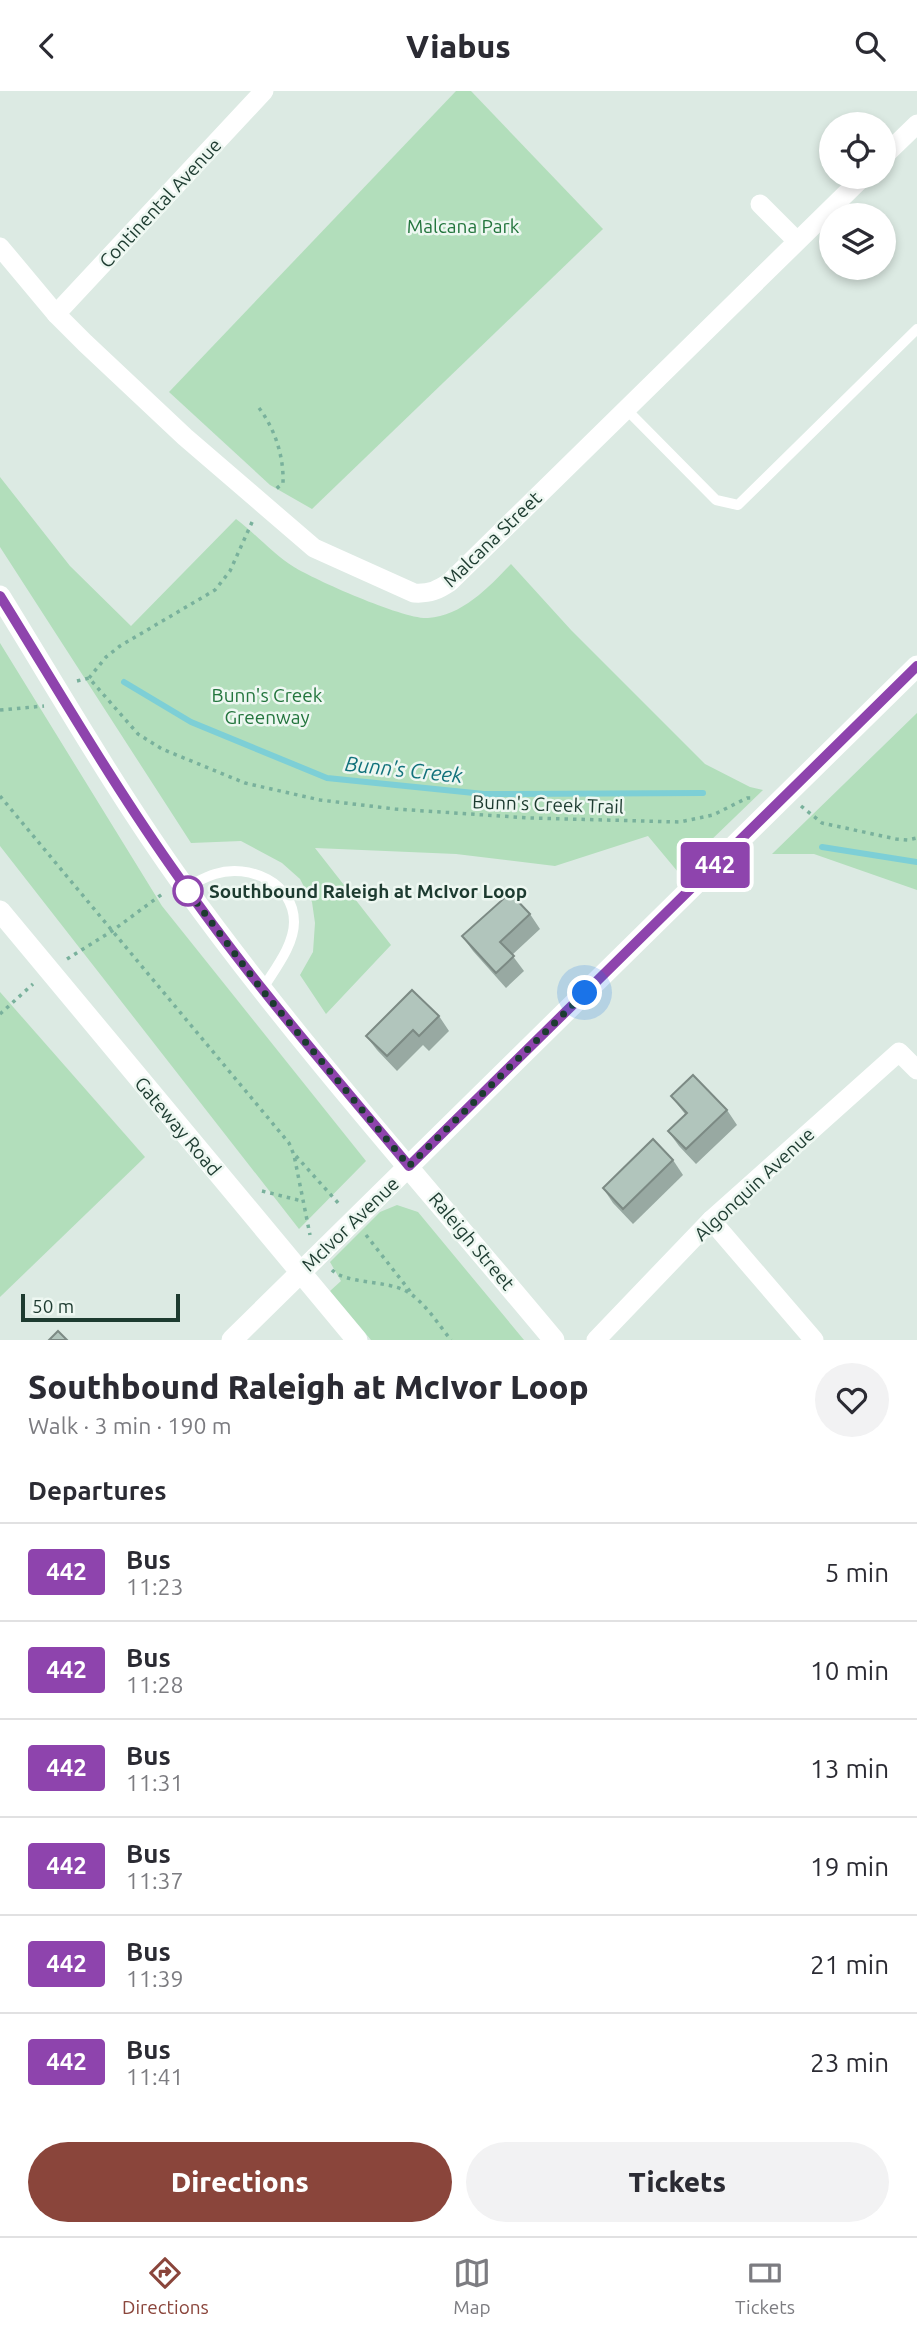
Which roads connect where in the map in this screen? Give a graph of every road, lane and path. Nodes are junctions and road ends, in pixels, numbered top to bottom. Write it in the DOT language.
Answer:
graph roads {
  1 [pos="264,91"];
  2 [pos="917,124"];
  3 [pos="896,144"];
  4 [pos="851,189"];
  5 [pos="760,204"];
  6 [pos="797,241"];
  7 [pos="0,247"];
  8 [pos="56,314"];
  9 [pos="917,329"];
  10 [pos="259,408"];
  11 [pos="626,409"];
  12 [pos="260,503"];
  13 [pos="0,596"];
  14 [pos="917,666"];
  15 [pos="89,678"];
  16 [pos="77,681"];
  17 [pos="0,796"];
  18 [pos="781,800"];
  19 [pos="917,838"];
  20 [pos="183,883"];
  21 [pos="0,911"];
  22 [pos="112,931"];
  23 [pos="49,971"];
  24 [pos="262,990"];
  25 [pos="0,1014"];
  26 [pos="917,1070"];
  27 [pos="409,1166"];
  28 [pos="255,1190"];
  29 [pos="303,1201"];
  30 [pos="711,1220"];
  31 [pos="318,1255"];
  32 [pos="301,1272"];
  33 [pos="232,1340"];
  34 [pos="356,1340"];
  35 [pos="451,1340"];
  36 [pos="554,1340"];
  37 [pos="596,1340"];
  38 [pos="814,1340"];
  1 -- 8 [label="street, Continental Avenue"];
  2 -- 3 [label="street"];
  4 -- 6 [label="street, Malcana Street"];
  5 -- 6 [label="street"];
  6 -- 11 [label="street, Malcana Street"];
  7 -- 8 [label="street, Malcana Street"];
  8 -- 12 [label="street, Malcana Street"];
  9 -- 11 [label="lane"];
  10 -- 12 [label="path"];
  11 -- 12 [label="street, Malcana Street"];
  12 -- 15 [label="path"];
  13 -- 20 [label="street, Raleigh Street"];
  14 -- 18 [label="street, McIvor Avenue"];
  15 -- 16 [label="path"];
  15 -- 18 [label="path, Bunn's Creek Trail"];
  17 -- 22 [label="path"];
  18 -- 19 [label="path, Bunn's Creek Trail"];
  18 -- 27 [label="street, McIvor Avenue"];
  20 -- 22 [label="path"];
  20 -- 24 [label="street, Raleigh Street"];
  20 -- 24 [label="lane"];
  21 -- 23 [label="street, Gateway Road"];
  22 -- 23 [label="path"];
  22 -- 29 [label="path"];
  23 -- 25 [label="path"];
  23 -- 32 [label="street, Gateway Road"];
  24 -- 27 [label="street, Raleigh Street"];
  26 -- 30 [label="street, Algonquin Avenue"];
  27 -- 31 [label="street, McIvor Avenue"];
  27 -- 36 [label="street, Raleigh Street"];
  28 -- 29 [label="path"];
  29 -- 31 [label="path"];
  30 -- 37 [label="street, Algonquin Avenue"];
  30 -- 38 [label="street"];
  31 -- 32 [label="street, McIvor Avenue"];
  31 -- 35 [label="path"];
  32 -- 33 [label="street, McIvor Avenue"];
  32 -- 34 [label="street, Gateway Road"];
}
